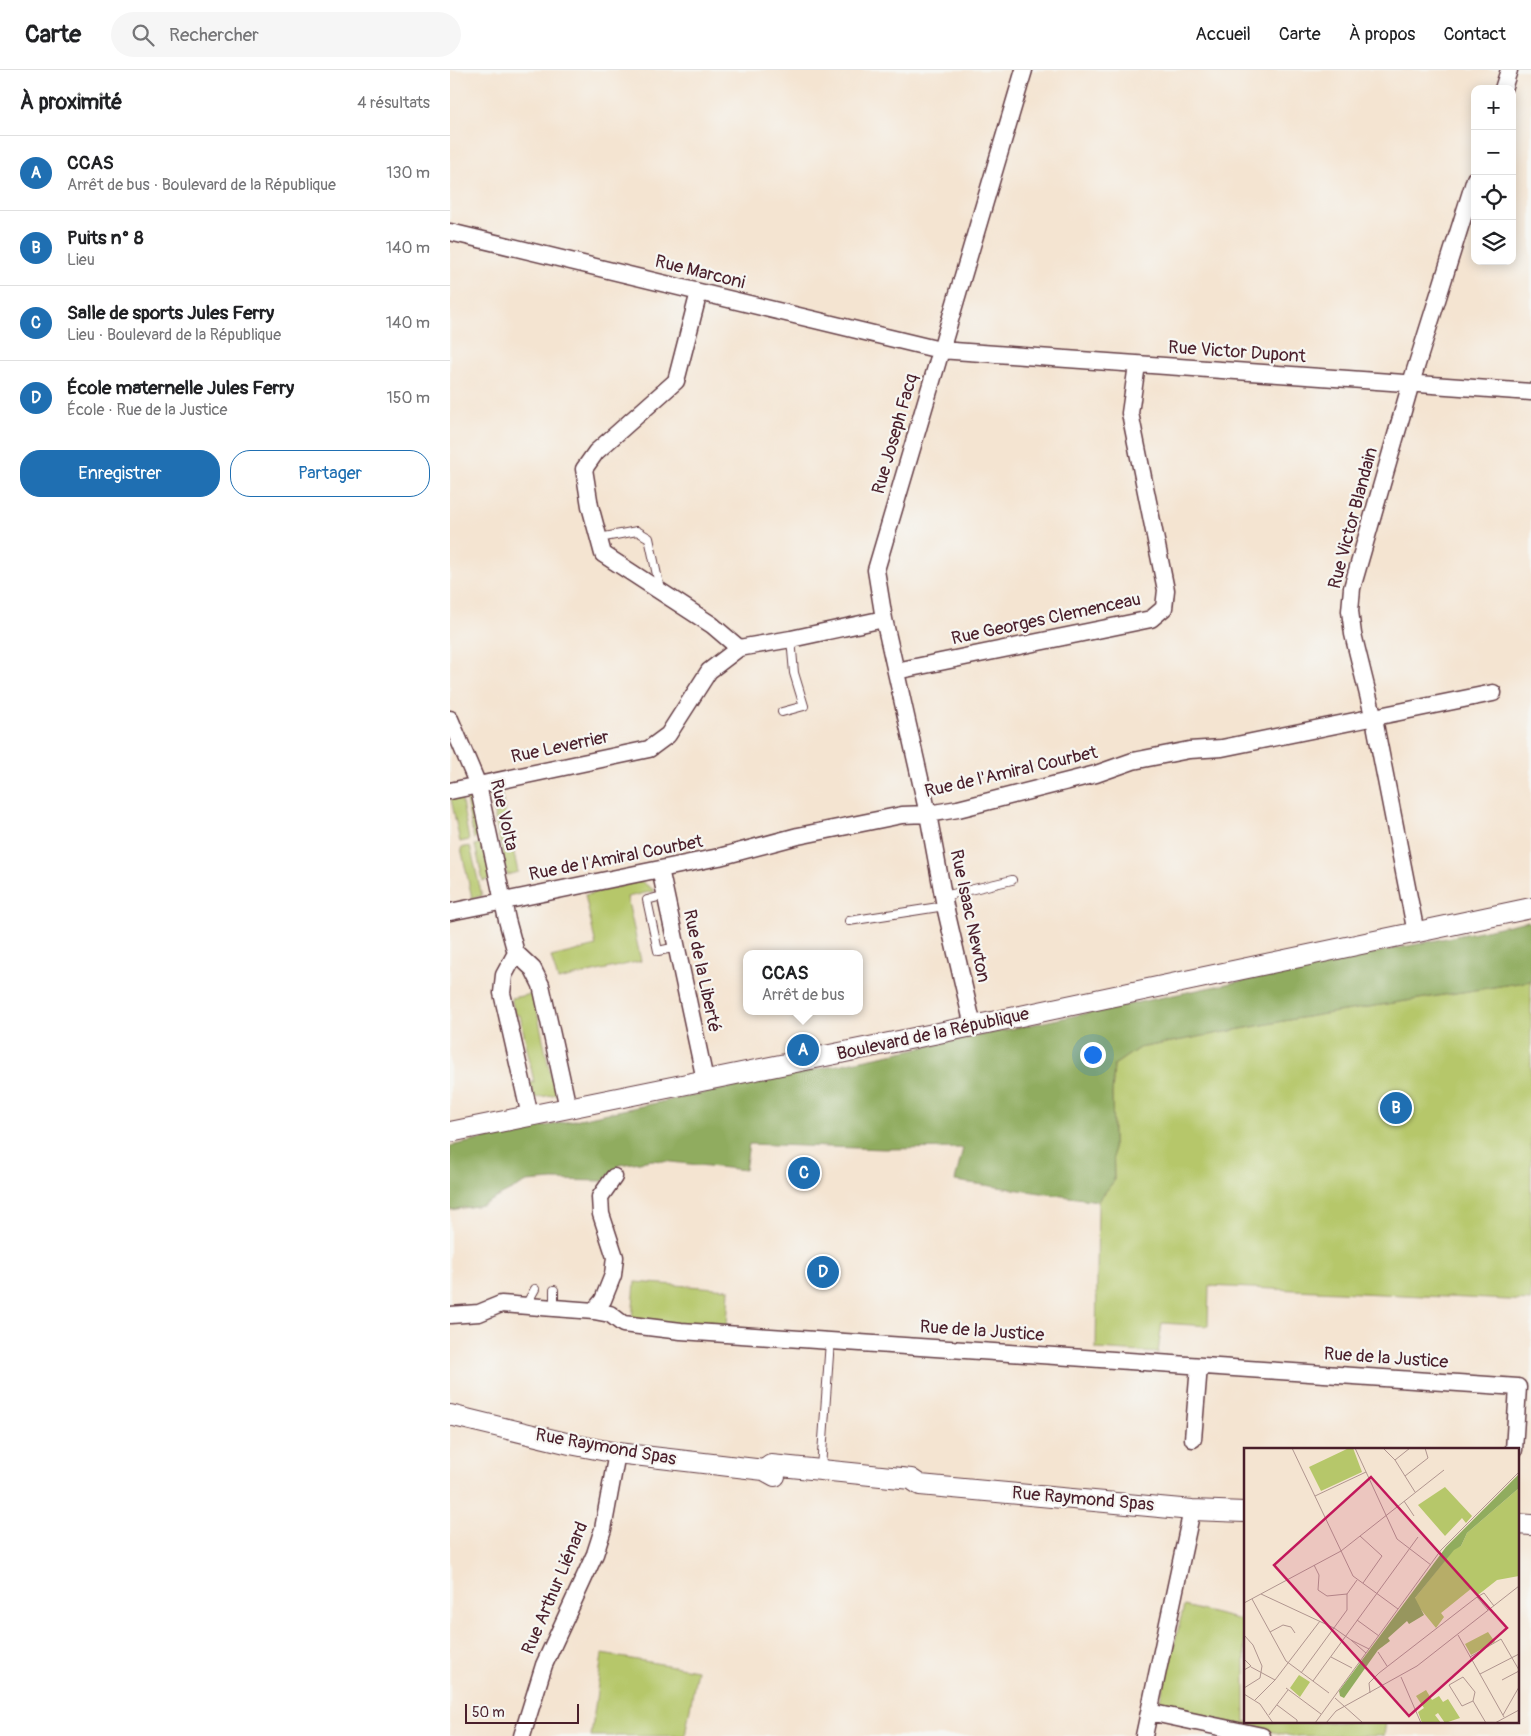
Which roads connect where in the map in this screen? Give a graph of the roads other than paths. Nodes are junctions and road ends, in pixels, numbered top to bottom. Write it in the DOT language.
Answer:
graph roads {
  1 [pos="1024,70"];
  2 [pos="1509,70"];
  3 [pos="1504,85"];
  4 [pos="1471,192"];
  5 [pos="450,232"];
  6 [pos="699,292"];
  7 [pos="940,350"];
  8 [pos="1137,365"];
  9 [pos="1411,383"];
  10 [pos="1531,392"];
  11 [pos="599,538"];
  12 [pos="660,591"];
  13 [pos="884,619"];
  14 [pos="791,639"];
  15 [pos="739,648"];
  16 [pos="896,671"];
  17 [pos="1494,693"];
  18 [pos="782,712"];
  19 [pos="450,719"];
  20 [pos="1374,719"];
  21 [pos="478,785"];
  22 [pos="450,791"];
  23 [pos="928,814"];
  24 [pos="660,869"];
  25 [pos="1012,880"];
  26 [pos="503,901"];
  27 [pos="945,901"];
  28 [pos="1531,908"];
  29 [pos="450,912"];
  30 [pos="849,921"];
  31 [pos="1416,933"];
  32 [pos="516,953"];
  33 [pos="973,1026"];
  34 [pos="704,1080"];
  35 [pos="568,1108"];
  36 [pos="530,1116"];
  37 [pos="450,1132"];
  38 [pos="614,1177"];
  39 [pos="535,1290"];
  40 [pos="554,1290"];
  41 [pos="526,1306"];
  42 [pos="554,1308"];
  43 [pos="594,1311"];
  44 [pos="450,1315"];
  45 [pos="830,1341"];
  46 [pos="1198,1366"];
  47 [pos="1524,1387"];
  48 [pos="450,1414"];
  49 [pos="1193,1439"];
  50 [pos="1514,1448"];
  51 [pos="617,1453"];
  52 [pos="820,1475"];
  53 [pos="1192,1510"];
  54 [pos="1244,1512"];
  55 [pos="1518,1524"];
  56 [pos="1531,1525"];
  57 [pos="1149,1712"];
  58 [pos="522,1736"];
  59 [pos="1144,1736"];
  60 [pos="1262,1736"];
  1 -- 7 [label="street, Rue Joseph Facq"];
  2 -- 3 [label="street"];
  4 -- 9 [label="street, Rue Victor Blandain"];
  5 -- 6 [label="street, Rue Marconi"];
  6 -- 7 [label="street, Rue Marconi"];
  6 -- 11 [label="street"];
  7 -- 8 [label="street, Rue Victor Dupont"];
  7 -- 13 [label="street, Rue Joseph Facq"];
  8 -- 9 [label="street, Rue Victor Dupont"];
  8 -- 16 [label="street, Rue Georges Clemenceau"];
  9 -- 10 [label="street, Rue Victor Dupont"];
  9 -- 20 [label="street, Rue Victor Blandain"];
  11 -- 12 [label="street"];
  11 -- 12 [label="lane"];
  12 -- 15 [label="street"];
  13 -- 14 [label="street"];
  13 -- 16 [label="street, Rue Joseph Facq"];
  14 -- 15 [label="street"];
  14 -- 18 [label="lane"];
  15 -- 21 [label="street, Rue Leverrier"];
  16 -- 23 [label="street, Rue Joseph Facq"];
  17 -- 20 [label="street, Rue de l'Amiral Courbet"];
  19 -- 21 [label="street, Rue Volta"];
  20 -- 23 [label="street, Rue de l'Amiral Courbet"];
  20 -- 31 [label="street, Rue Victor Blandain"];
  21 -- 22 [label="street, Rue Leverrier"];
  21 -- 26 [label="street, Rue Volta"];
  23 -- 24 [label="street, Rue de l'Amiral Courbet"];
  23 -- 27 [label="street, Rue Isaac Newton"];
  24 -- 26 [label="street, Rue de l'Amiral Courbet"];
  24 -- 34 [label="street, Rue de la Liberté"];
  25 -- 27 [label="lane"];
  26 -- 29 [label="street, Rue de l'Amiral Courbet"];
  26 -- 32 [label="street, Rue Volta"];
  27 -- 30 [label="lane"];
  27 -- 33 [label="street, Rue Isaac Newton"];
  28 -- 31 [label="street, Boulevard de la République"];
  31 -- 33 [label="street, Boulevard de la République"];
  32 -- 35 [label="street"];
  32 -- 36 [label="street"];
  33 -- 34 [label="street, Boulevard de la République"];
  34 -- 35 [label="street, Boulevard de la République"];
  35 -- 36 [label="street, Boulevard de la République"];
  36 -- 37 [label="street, Boulevard de la République"];
  38 -- 43 [label="street"];
  39 -- 41 [label="lane"];
  40 -- 42 [label="lane"];
  41 -- 42 [label="street, Rue de la Justice"];
  41 -- 44 [label="street, Rue de la Justice"];
  42 -- 43 [label="street, Rue de la Justice"];
  43 -- 45 [label="street, Rue de la Justice"];
  45 -- 46 [label="street, Rue de la Justice"];
  45 -- 52 [label="lane"];
  46 -- 47 [label="street, Rue de la Justice"];
  46 -- 49 [label="street"];
  47 -- 50 [label="street, Rue de la Justice"];
  48 -- 51 [label="street, Rue Raymond Spas"];
  51 -- 52 [label="street, Rue Raymond Spas"];
  51 -- 58 [label="street, Rue Arthur Liénard"];
  52 -- 53 [label="street, Rue Raymond Spas"];
  53 -- 54 [label="street, Rue Raymond Spas"];
  53 -- 57 [label="street"];
  55 -- 56 [label="street"];
  57 -- 59 [label="street"];
  57 -- 60 [label="street"];
}
